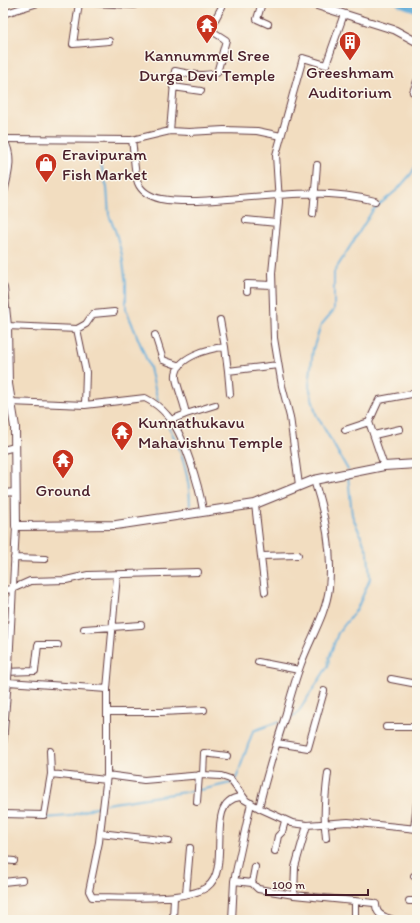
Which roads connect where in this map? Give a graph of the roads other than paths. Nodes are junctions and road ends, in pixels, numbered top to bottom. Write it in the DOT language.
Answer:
graph roads {
  1 [pos="38,3"];
  2 [pos="79,3"];
  3 [pos="94,3"];
  4 [pos="224,3"];
  5 [pos="262,3"];
  6 [pos="309,3"];
  7 [pos="134,5"];
  8 [pos="3,14"];
  9 [pos="344,14"];
  10 [pos="268,24"];
  11 [pos="109,41"];
  12 [pos="417,42"];
  13 [pos="417,81"];
  14 [pos="173,87"];
  15 [pos="201,91"];
  16 [pos="412,92"];
  17 [pos="170,131"];
  18 [pos="281,136"];
  19 [pos="3,140"];
  20 [pos="132,140"];
  21 [pos="317,165"];
  22 [pos="3,192"];
  23 [pos="314,194"];
  24 [pos="279,196"];
  25 [pos="375,201"];
  26 [pos="313,214"];
  27 [pos="246,220"];
  28 [pos="277,223"];
  29 [pos="272,285"];
  30 [pos="3,288"];
  31 [pos="247,290"];
  32 [pos="114,312"];
  33 [pos="220,320"];
  34 [pos="7,326"];
  35 [pos="77,329"];
  36 [pos="155,335"];
  37 [pos="225,347"];
  38 [pos="5,360"];
  39 [pos="278,365"];
  40 [pos="180,366"];
  41 [pos="228,371"];
  42 [pos="417,393"];
  43 [pos="230,394"];
  44 [pos="10,402"];
  45 [pos="85,405"];
  46 [pos="216,405"];
  47 [pos="186,414"];
  48 [pos="171,420"];
  49 [pos="369,422"];
  50 [pos="400,429"];
  51 [pos="345,430"];
  52 [pos="374,435"];
  53 [pos="15,447"];
  54 [pos="3,450"];
  55 [pos="417,464"];
  56 [pos="384,466"];
  57 [pos="314,480"];
  58 [pos="299,485"];
  59 [pos="3,492"];
  60 [pos="15,492"];
  61 [pos="255,504"];
  62 [pos="204,510"];
  63 [pos="16,526"];
  64 [pos="298,555"];
  65 [pos="261,556"];
  66 [pos="14,558"];
  67 [pos="45,559"];
  68 [pos="198,572"];
  69 [pos="117,575"];
  70 [pos="12,589"];
  71 [pos="3,590"];
  72 [pos="265,592"];
  73 [pos="114,626"];
  74 [pos="141,626"];
  75 [pos="84,629"];
  76 [pos="58,645"];
  77 [pos="258,662"];
  78 [pos="299,670"];
  79 [pos="3,672"];
  80 [pos="391,678"];
  81 [pos="8,680"];
  82 [pos="417,684"];
  83 [pos="107,689"];
  84 [pos="324,691"];
  85 [pos="204,710"];
  86 [pos="108,712"];
  87 [pos="386,727"];
  88 [pos="417,727"];
  89 [pos="277,742"];
  90 [pos="3,744"];
  91 [pos="50,751"];
  92 [pos="227,756"];
  93 [pos="328,773"];
  94 [pos="51,774"];
  95 [pos="201,775"];
  96 [pos="106,778"];
  97 [pos="248,801"];
  98 [pos="197,802"];
  99 [pos="417,802"];
  100 [pos="259,808"];
  101 [pos="3,814"];
  102 [pos="284,821"];
  103 [pos="324,823"];
  104 [pos="307,825"];
  105 [pos="416,829"];
  106 [pos="100,833"];
  107 [pos="326,838"];
  108 [pos="169,841"];
  109 [pos="190,848"];
  110 [pos="275,851"];
  111 [pos="3,860"];
  112 [pos="14,861"];
  113 [pos="255,867"];
  114 [pos="22,880"];
  115 [pos="234,881"];
  116 [pos="3,882"];
  117 [pos="252,883"];
  118 [pos="186,894"];
  119 [pos="294,895"];
  120 [pos="174,897"];
  121 [pos="355,901"];
  122 [pos="409,901"];
  123 [pos="417,901"];
  124 [pos="173,920"];
  125 [pos="232,920"];
  126 [pos="355,920"];
  127 [pos="392,920"];
  1 -- 8 [label="street"];
  2 -- 11 [label="street"];
  3 -- 7 [label="street"];
  4 -- 14 [label="street"];
  5 -- 10 [label="street"];
  6 -- 9 [label="street"];
  9 -- 12 [label="street"];
  9 -- 18 [label="street"];
  13 -- 16 [label="street"];
  14 -- 15 [label="street"];
  14 -- 17 [label="street"];
  17 -- 18 [label="street"];
  17 -- 20 [label="street"];
  18 -- 24 [label="street"];
  19 -- 20 [label="street"];
  19 -- 22 [label="main road"];
  20 -- 24 [label="street"];
  21 -- 23 [label="street"];
  23 -- 24 [label="street"];
  23 -- 25 [label="street"];
  23 -- 26 [label="street"];
  24 -- 28 [label="street"];
  27 -- 28 [label="street"];
  28 -- 29 [label="street"];
  29 -- 31 [label="street"];
  29 -- 39 [label="street"];
  30 -- 34 [label="main road"];
  32 -- 35 [label="street"];
  33 -- 37 [label="street"];
  34 -- 35 [label="street"];
  34 -- 38 [label="main road"];
  35 -- 45 [label="street"];
  36 -- 40 [label="street"];
  37 -- 40 [label="street"];
  37 -- 41 [label="street"];
  38 -- 44 [label="main road"];
  39 -- 41 [label="street"];
  39 -- 58 [label="street"];
  40 -- 47 [label="street"];
  41 -- 43 [label="street"];
  42 -- 49 [label="street"];
  44 -- 45 [label="street"];
  44 -- 53 [label="main road"];
  45 -- 48 [label="street"];
  46 -- 47 [label="street"];
  47 -- 48 [label="street"];
  48 -- 62 [label="street"];
  49 -- 51 [label="street"];
  49 -- 52 [label="street"];
  50 -- 52 [label="street"];
  52 -- 56 [label="street"];
  53 -- 54 [label="street"];
  53 -- 60 [label="main road"];
  55 -- 56 [label="main road"];
  56 -- 57 [label="main road"];
  57 -- 58 [label="main road"];
  57 -- 78 [label="street"];
  58 -- 61 [label="main road"];
  59 -- 60 [label="street"];
  60 -- 63 [label="main road"];
  61 -- 62 [label="main road"];
  61 -- 65 [label="street"];
  62 -- 63 [label="main road"];
  63 -- 66 [label="street"];
  64 -- 65 [label="street"];
  65 -- 72 [label="street"];
  66 -- 67 [label="street"];
  66 -- 70 [label="street"];
  68 -- 69 [label="street"];
  69 -- 70 [label="street"];
  69 -- 73 [label="street"];
  70 -- 71 [label="street"];
  70 -- 81 [label="street, bridge"];
  73 -- 74 [label="street"];
  73 -- 75 [label="street"];
  73 -- 83 [label="street"];
  76 -- 79 [label="street"];
  77 -- 78 [label="street"];
  78 -- 89 [label="street"];
  80 -- 82 [label="street"];
  81 -- 83 [label="street"];
  81 -- 90 [label="street"];
  83 -- 86 [label="street"];
  84 -- 89 [label="street"];
  85 -- 86 [label="street"];
  86 -- 96 [label="street"];
  87 -- 88 [label="street"];
  89 -- 100 [label="street"];
  91 -- 94 [label="street"];
  92 -- 95 [label="street"];
  93 -- 103 [label="street"];
  94 -- 96 [label="street"];
  94 -- 101 [label="street"];
  95 -- 96 [label="street"];
  95 -- 97 [label="street"];
  95 -- 98 [label="street"];
  96 -- 106 [label="street"];
  97 -- 100 [label="street"];
  97 -- 115 [label="street"];
  97 -- 118 [label="street"];
  99 -- 105 [label="street"];
  100 -- 102 [label="street"];
  102 -- 104 [label="street"];
  102 -- 110 [label="street"];
  103 -- 104 [label="street"];
  103 -- 105 [label="street"];
  103 -- 107 [label="street"];
  104 -- 119 [label="street"];
  106 -- 108 [label="street"];
  106 -- 120 [label="street"];
  109 -- 118 [label="street"];
  111 -- 112 [label="street"];
  113 -- 117 [label="street"];
  114 -- 116 [label="street"];
  115 -- 117 [label="street"];
  115 -- 125 [label="street"];
  117 -- 119 [label="street"];
  118 -- 120 [label="street"];
  119 -- 121 [label="street"];
  120 -- 124 [label="street"];
  121 -- 126 [label="street"];
  121 -- 127 [label="street"];
  122 -- 123 [label="street"];
}
